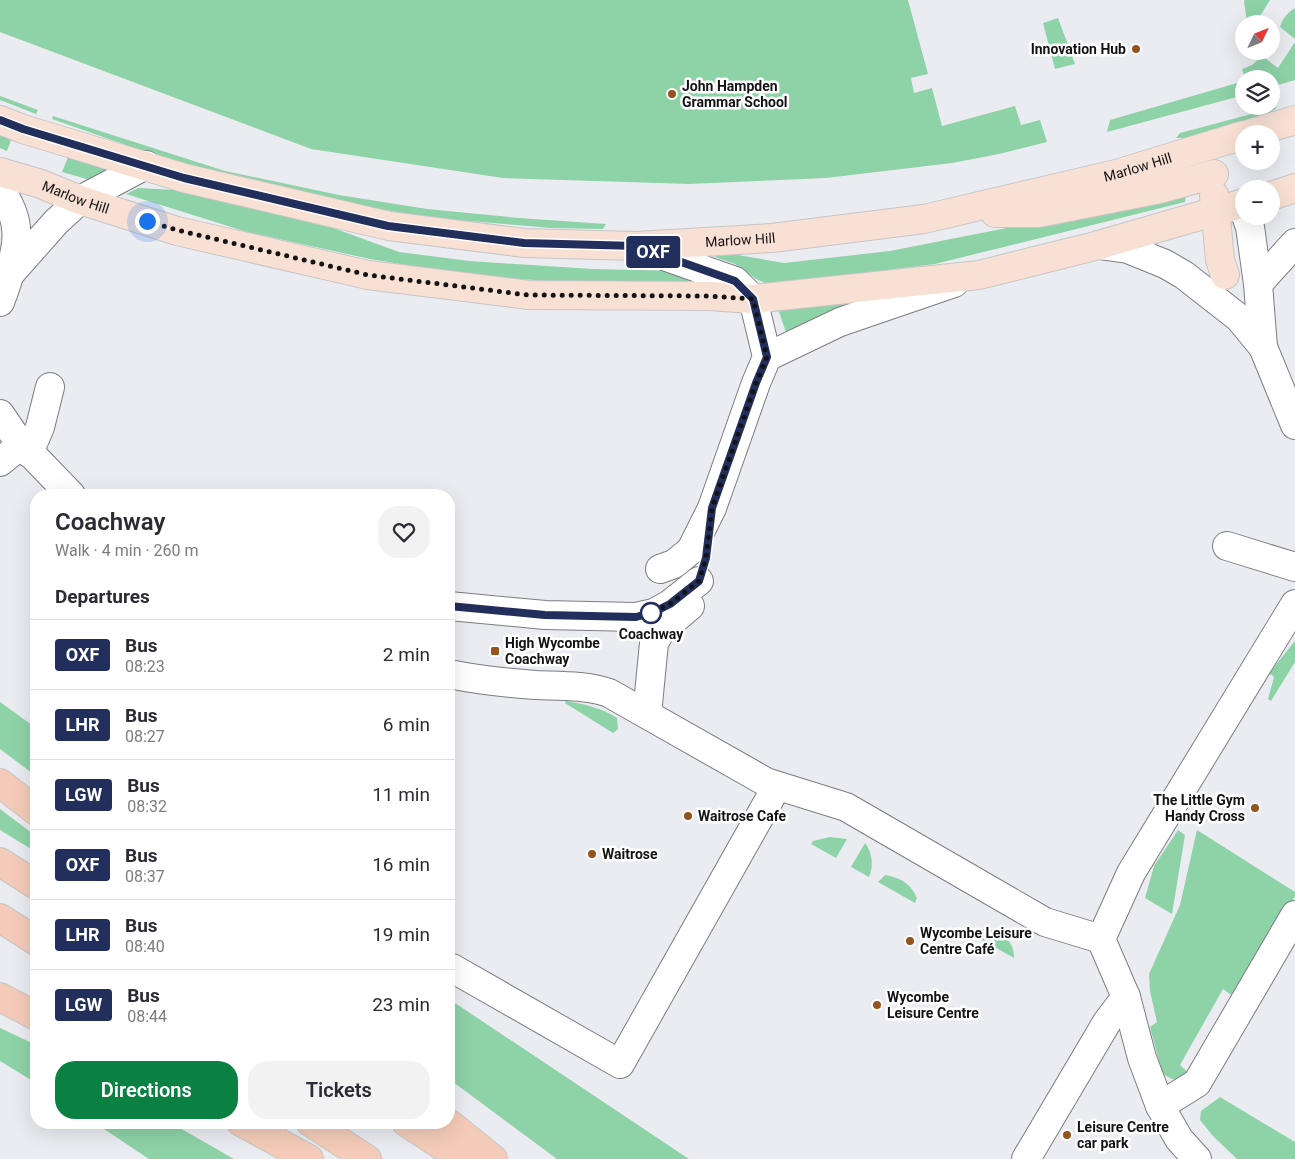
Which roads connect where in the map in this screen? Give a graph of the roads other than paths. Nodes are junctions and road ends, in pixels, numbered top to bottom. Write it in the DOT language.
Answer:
graph roads {
  1 [pos="0,120"];
  2 [pos="1295,120"];
  3 [pos="1278,125"];
  4 [pos="1235,138"];
  5 [pos="1235,147"];
  6 [pos="146,166"];
  7 [pos="0,172"];
  8 [pos="1214,174"];
  9 [pos="0,188"];
  10 [pos="1295,188"];
  11 [pos="1280,193"];
  12 [pos="1235,198"];
  13 [pos="80,200"];
  14 [pos="1235,210"];
  15 [pos="949,213"];
  16 [pos="1214,213"];
  17 [pos="1249,225"];
  18 [pos="1295,243"];
  19 [pos="1098,245"];
  20 [pos="636,246"];
  21 [pos="9,275"];
  22 [pos="979,275"];
  23 [pos="1225,275"];
  24 [pos="1258,284"];
  25 [pos="753,299"];
  26 [pos="0,302"];
  27 [pos="1239,318"];
  28 [pos="1263,347"];
  29 [pos="767,357"];
  30 [pos="2,417"];
  31 [pos="1294,419"];
  32 [pos="26,449"];
  33 [pos="0,462"];
  34 [pos="65,489"];
  35 [pos="712,508"];
  36 [pos="1226,546"];
  37 [pos="1295,566"];
  38 [pos="660,569"];
  39 [pos="699,581"];
  40 [pos="1295,604"];
  41 [pos="455,607"];
  42 [pos="455,675"];
  43 [pos="647,714"];
  44 [pos="0,783"];
  45 [pos="777,786"];
  46 [pos="30,806"];
  47 [pos="0,862"];
  48 [pos="30,881"];
  49 [pos="1295,915"];
  50 [pos="0,918"];
  51 [pos="30,937"];
  52 [pos="1101,939"];
  53 [pos="455,970"];
  54 [pos="0,997"];
  55 [pos="1126,997"];
  56 [pos="30,1013"];
  57 [pos="1160,1106"];
  58 [pos="455,1128"];
  59 [pos="253,1129"];
  60 [pos="321,1129"];
  61 [pos="417,1129"];
  62 [pos="308,1159"];
  63 [pos="367,1159"];
  64 [pos="462,1159"];
  65 [pos="493,1159"];
  66 [pos="1026,1159"];
  67 [pos="1197,1159"];
  1 -- 6 [label="main road, Marlow Hill"];
  2 -- 3 [label="main road, Marlow Hill"];
  4 -- 15 [label="main road, Marlow Hill"];
  5 -- 8 [label="main road"];
  6 -- 13 [label="street"];
  6 -- 20 [label="main road, Marlow Hill"];
  7 -- 13 [label="main road, Marlow Hill"];
  8 -- 12 [label="main road"];
  8 -- 15 [label="main road"];
  8 -- 16 [label="main road"];
  9 -- 21 [label="street"];
  10 -- 11 [label="main road"];
  13 -- 21 [label="street"];
  13 -- 25 [label="main road, Marlow Hill"];
  14 -- 16 [label="main road, Marlow Hill"];
  15 -- 20 [label="main road, Marlow Hill"];
  16 -- 19 [label="main road, Marlow Hill"];
  16 -- 23 [label="main road"];
  17 -- 24 [label="street"];
  18 -- 24 [label="street"];
  19 -- 22 [label="main road, Marlow Hill"];
  19 -- 27 [label="street"];
  20 -- 25 [label="street"];
  21 -- 26 [label="street"];
  22 -- 25 [label="main road, Marlow Hill"];
  22 -- 29 [label="street"];
  23 -- 27 [label="street"];
  24 -- 28 [label="street"];
  25 -- 29 [label="street"];
  27 -- 28 [label="street"];
  28 -- 31 [label="street"];
  29 -- 35 [label="street"];
  30 -- 32 [label="street"];
  30 -- 32 [label="street"];
  32 -- 33 [label="street"];
  32 -- 34 [label="street"];
  35 -- 38 [label="street"];
  35 -- 39 [label="street"];
  36 -- 37 [label="street"];
  39 -- 41 [label="street"];
  39 -- 43 [label="street"];
  40 -- 52 [label="street"];
  42 -- 43 [label="street"];
  43 -- 45 [label="street"];
  44 -- 46 [label="highway"];
  45 -- 52 [label="street"];
  45 -- 53 [label="street"];
  47 -- 48 [label="highway"];
  49 -- 57 [label="street"];
  50 -- 51 [label="highway"];
  52 -- 55 [label="street"];
  54 -- 56 [label="highway"];
  55 -- 57 [label="street"];
  55 -- 66 [label="street"];
  57 -- 67 [label="street"];
  58 -- 65 [label="highway"];
  59 -- 62 [label="highway"];
  60 -- 63 [label="highway"];
  61 -- 64 [label="highway"];
}
